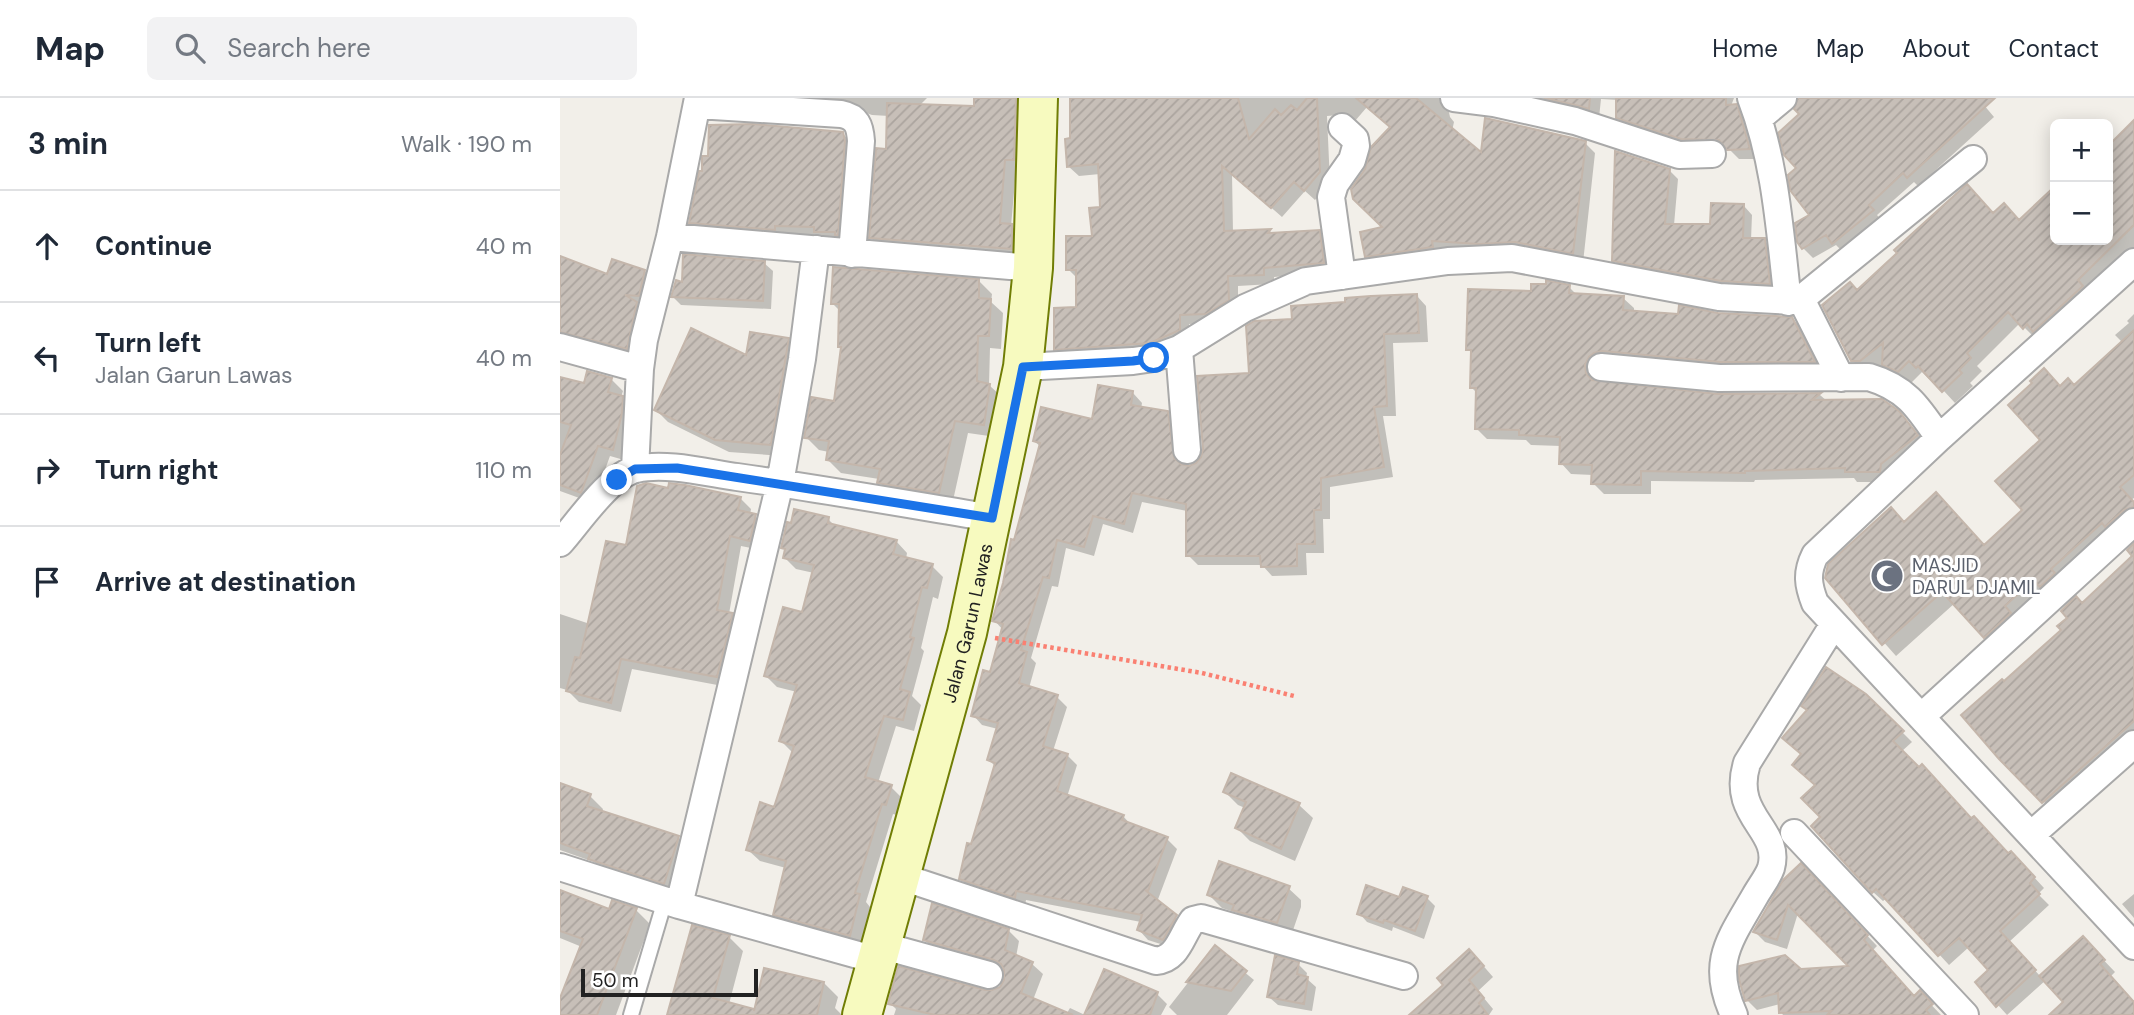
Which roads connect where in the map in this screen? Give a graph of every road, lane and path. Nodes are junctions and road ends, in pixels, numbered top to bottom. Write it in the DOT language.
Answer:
graph roads {
  1 [pos="1038,98"];
  2 [pos="1454,98"];
  3 [pos="1783,98"];
  4 [pos="1495,100"];
  5 [pos="698,101"];
  6 [pos="1755,108"];
  7 [pos="1342,127"];
  8 [pos="1712,154"];
  9 [pos="1973,159"];
  10 [pos="670,237"];
  11 [pos="816,249"];
  12 [pos="852,254"];
  13 [pos="2134,262"];
  14 [pos="1033,268"];
  15 [pos="1342,276"];
  16 [pos="1794,301"];
  17 [pos="560,347"];
  18 [pos="1179,349"];
  19 [pos="1023,367"];
  20 [pos="1601,367"];
  21 [pos="640,369"];
  22 [pos="1841,378"];
  23 [pos="1939,438"];
  24 [pos="1187,450"];
  25 [pos="635,469"];
  26 [pos="780,483"];
  27 [pos="992,518"];
  28 [pos="2134,522"];
  29 [pos="560,543"];
  30 [pos="1834,624"];
  31 [pos="967,633"];
  32 [pos="1294,696"];
  33 [pos="1921,716"];
  34 [pos="2134,744"];
  35 [pos="1794,832"];
  36 [pos="2031,835"];
  37 [pos="560,867"];
  38 [pos="899,876"];
  39 [pos="672,902"];
  40 [pos="2134,946"];
  41 [pos="878,953"];
  42 [pos="989,975"];
  43 [pos="1404,976"];
  44 [pos="631,1015"];
  45 [pos="862,1015"];
  46 [pos="1734,1015"];
  47 [pos="1965,1015"];
  1 -- 14 [label="main road, Jalan Garun Lawas"];
  2 -- 4 [label="street"];
  3 -- 6 [label="street"];
  4 -- 8 [label="street"];
  5 -- 10 [label="street"];
  5 -- 12 [label="street"];
  6 -- 16 [label="street"];
  7 -- 15 [label="street"];
  9 -- 16 [label="street"];
  10 -- 11 [label="street"];
  10 -- 21 [label="street"];
  11 -- 12 [label="street"];
  11 -- 26 [label="street"];
  12 -- 14 [label="street"];
  13 -- 23 [label="street"];
  14 -- 19 [label="main road, Jalan Garun Lawas"];
  15 -- 16 [label="street"];
  15 -- 18 [label="street"];
  16 -- 22 [label="street"];
  17 -- 21 [label="street"];
  18 -- 19 [label="street"];
  18 -- 24 [label="street"];
  19 -- 27 [label="main road, Jalan Garun Lawas"];
  20 -- 22 [label="street"];
  21 -- 25 [label="street"];
  22 -- 23 [label="street"];
  23 -- 30 [label="street"];
  25 -- 26 [label="street"];
  25 -- 29 [label="street"];
  26 -- 27 [label="street"];
  26 -- 39 [label="street"];
  27 -- 31 [label="main road, Jalan Garun Lawas"];
  28 -- 33 [label="street"];
  30 -- 33 [label="street"];
  30 -- 46 [label="street"];
  31 -- 32 [label="path"];
  31 -- 38 [label="main road, Jalan Garun Lawas"];
  33 -- 36 [label="street"];
  34 -- 36 [label="street"];
  35 -- 47 [label="street"];
  36 -- 40 [label="street"];
  37 -- 39 [label="street"];
  38 -- 41 [label="main road, Jalan Garun Lawas"];
  38 -- 43 [label="street"];
  39 -- 41 [label="street"];
  39 -- 44 [label="lane"];
  41 -- 42 [label="street"];
  41 -- 45 [label="main road, Jalan Garun Lawas"];
}
